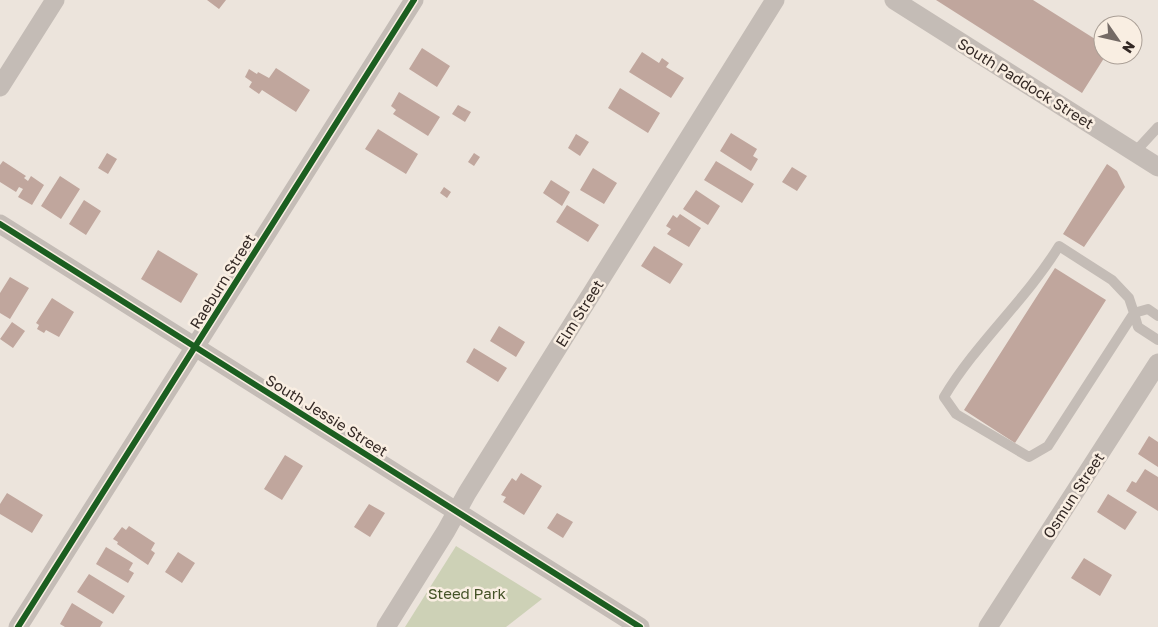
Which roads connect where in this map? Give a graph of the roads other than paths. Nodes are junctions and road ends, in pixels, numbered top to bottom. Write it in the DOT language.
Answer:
graph roads {
  1 [pos="55,0"];
  2 [pos="414,0"];
  3 [pos="775,0"];
  4 [pos="894,0"];
  5 [pos="0,87"];
  6 [pos="1158,127"];
  7 [pos="1135,152"];
  8 [pos="1158,167"];
  9 [pos="0,224"];
  10 [pos="1134,313"];
  11 [pos="1158,316"];
  12 [pos="1158,340"];
  13 [pos="195,347"];
  14 [pos="1158,364"];
  15 [pos="456,512"];
  16 [pos="18,627"];
  17 [pos="386,627"];
  18 [pos="640,627"];
  19 [pos="988,627"];
  1 -- 5 [label="street"];
  2 -- 13 [label="street, Raeburn Street"];
  3 -- 15 [label="street, Elm Street"];
  4 -- 7 [label="street, South Paddock Street"];
  6 -- 7 [label="lane"];
  7 -- 8 [label="street, South Paddock Street"];
  9 -- 13 [label="street, South Jessie Street"];
  10 -- 10 [label="lane"];
  10 -- 11 [label="lane"];
  10 -- 12 [label="lane"];
  13 -- 15 [label="street, South Jessie Street"];
  13 -- 16 [label="street, Raeburn Street"];
  14 -- 19 [label="street, Osmun Street"];
  15 -- 17 [label="street, Elm Street"];
  15 -- 18 [label="street, South Jessie Street"];
}
